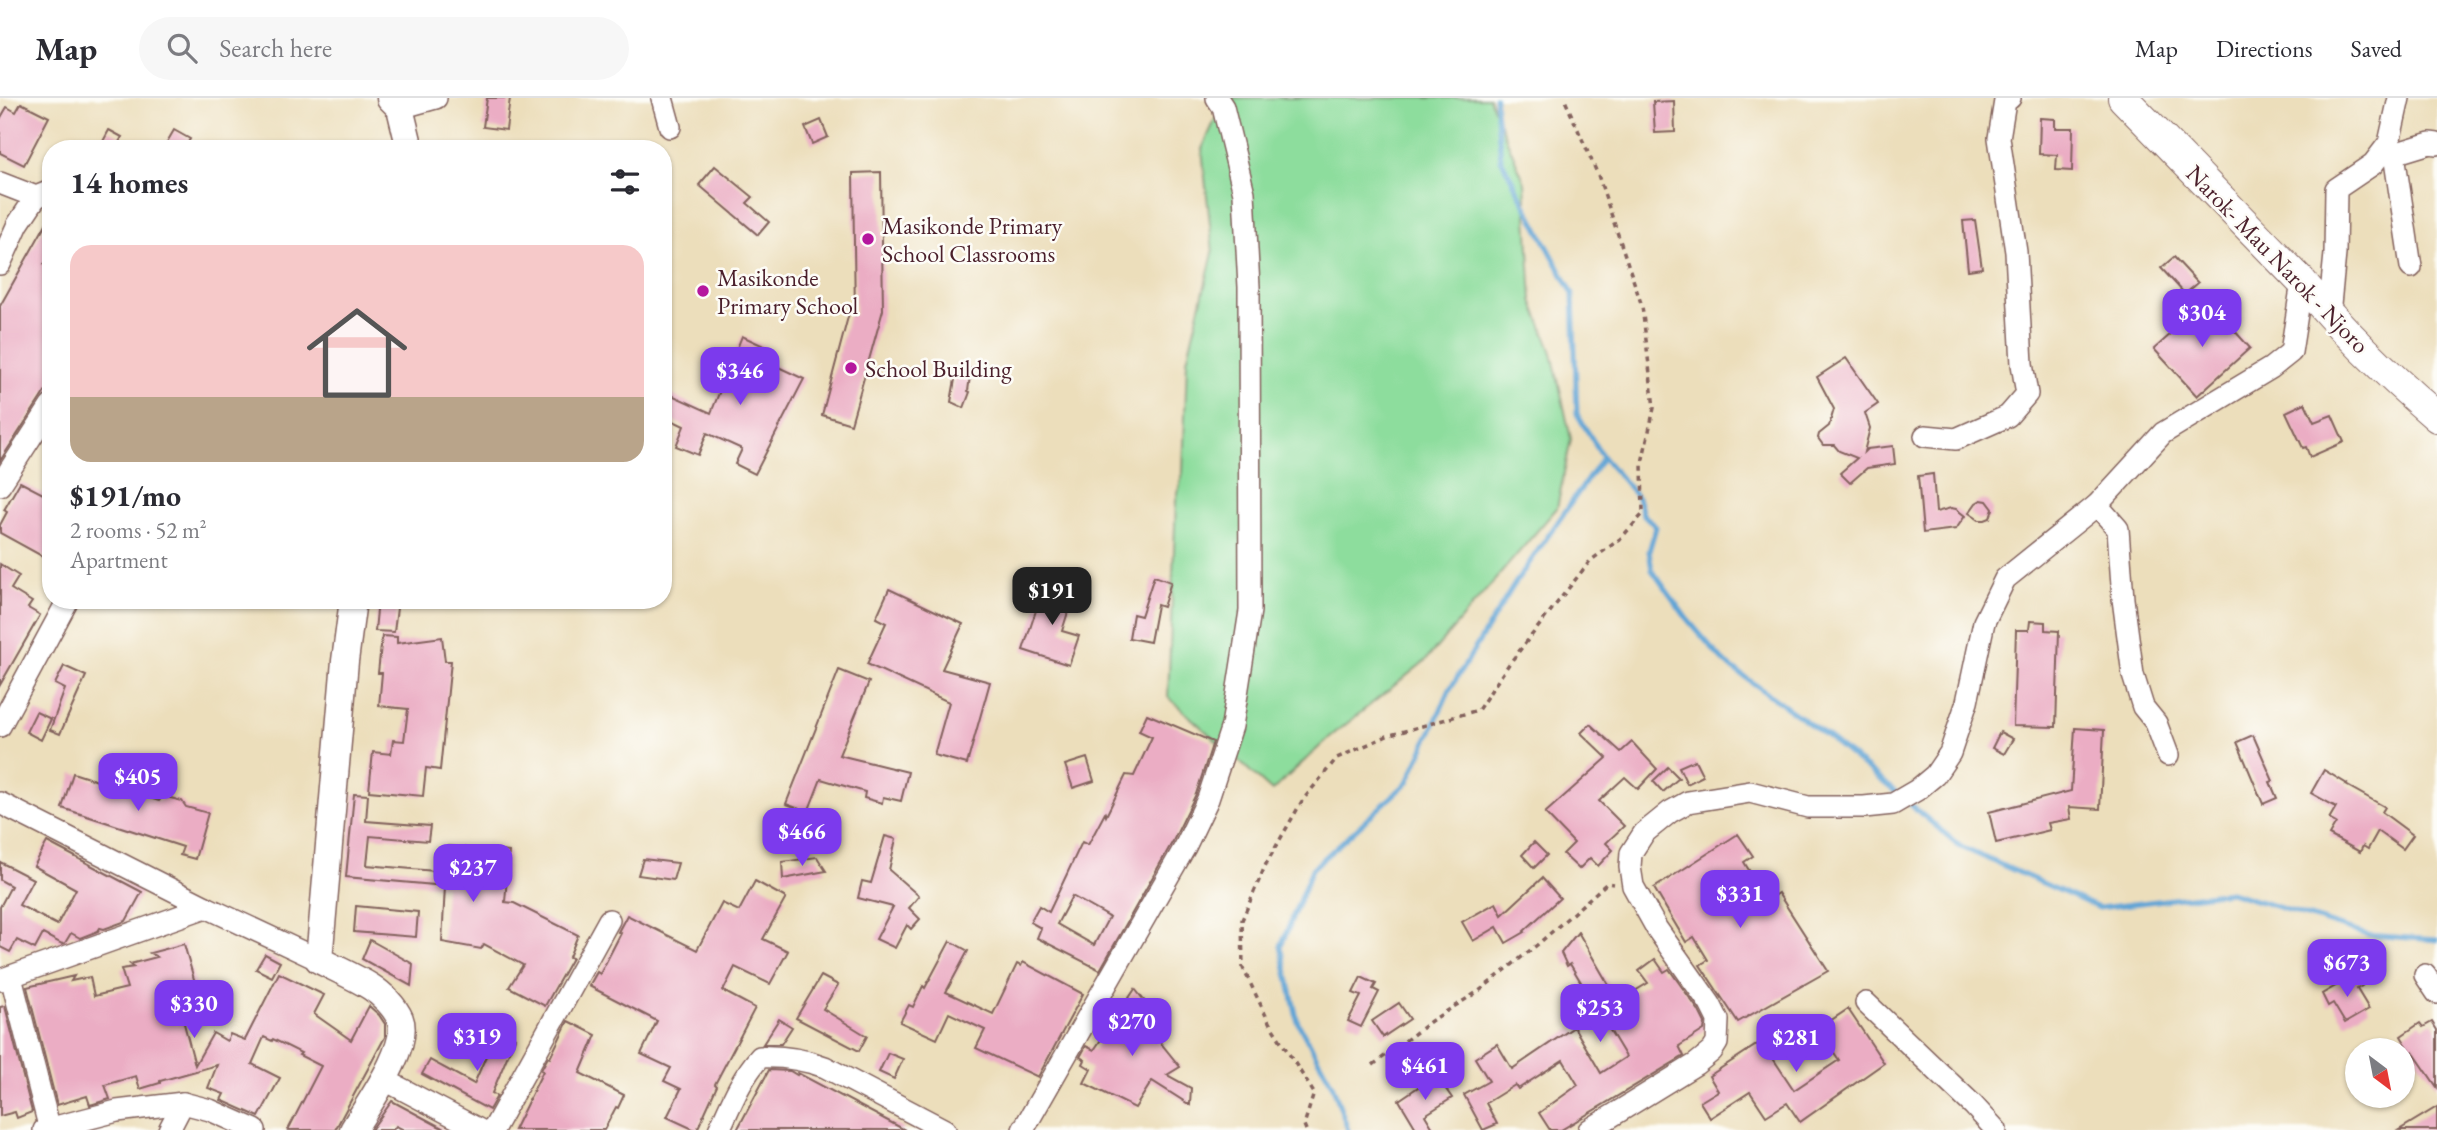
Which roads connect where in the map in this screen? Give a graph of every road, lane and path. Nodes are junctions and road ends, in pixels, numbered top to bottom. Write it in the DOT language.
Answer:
graph roads {
  1 [pos="436,98"];
  2 [pos="662,98"];
  3 [pos="1217,98"];
  4 [pos="1564,98"];
  5 [pos="2010,98"];
  6 [pos="2123,98"];
  7 [pos="2399,98"];
  8 [pos="395,103"];
  9 [pos="670,127"];
  10 [pos="407,140"];
  11 [pos="2437,144"];
  12 [pos="0,183"];
  13 [pos="42,194"];
  14 [pos="42,196"];
  15 [pos="0,264"];
  16 [pos="2411,267"];
  17 [pos="2302,282"];
  18 [pos="2329,314"];
  19 [pos="2437,417"];
  20 [pos="42,420"];
  21 [pos="1925,436"];
  22 [pos="0,485"];
  23 [pos="2097,505"];
  24 [pos="63,609"];
  25 [pos="352,609"];
  26 [pos="0,726"];
  27 [pos="2168,755"];
  28 [pos="0,803"];
  29 [pos="1633,886"];
  30 [pos="206,907"];
  31 [pos="609,920"];
  32 [pos="319,960"];
  33 [pos="2425,975"];
  34 [pos="5,979"];
  35 [pos="2437,993"];
  36 [pos="1866,1003"];
  37 [pos="1373,1065"];
  38 [pos="383,1079"];
  39 [pos="183,1103"];
  40 [pos="48,1130"];
  41 [pos="169,1130"];
  42 [pos="255,1130"];
  43 [pos="353,1130"];
  44 [pos="480,1130"];
  45 [pos="493,1130"];
  46 [pos="719,1130"];
  47 [pos="944,1130"];
  48 [pos="1023,1130"];
  49 [pos="1306,1130"];
  50 [pos="1589,1130"];
  51 [pos="1996,1130"];
  1 -- 8 [label="street"];
  2 -- 9 [label="street"];
  3 -- 48 [label="street"];
  4 -- 49 [label="path"];
  5 -- 21 [label="street"];
  6 -- 17 [label="highway, Narok- Mau Narok - Njoro"];
  7 -- 18 [label="street"];
  8 -- 10 [label="main road"];
  11 -- 16 [label="street"];
  12 -- 13 [label="street"];
  14 -- 15 [label="street"];
  17 -- 18 [label="highway, Narok- Mau Narok - Njoro"];
  17 -- 23 [label="street"];
  18 -- 19 [label="highway, Narok- Mau Narok - Njoro"];
  20 -- 22 [label="street"];
  23 -- 27 [label="street"];
  23 -- 29 [label="street"];
  24 -- 26 [label="street"];
  25 -- 32 [label="main road"];
  28 -- 30 [label="street"];
  29 -- 37 [label="path"];
  29 -- 50 [label="street"];
  30 -- 32 [label="street"];
  30 -- 34 [label="street"];
  31 -- 45 [label="street"];
  32 -- 38 [label="main road"];
  33 -- 35 [label="street"];
  34 -- 40 [label="street"];
  36 -- 51 [label="street"];
  38 -- 43 [label="main road"];
  38 -- 44 [label="street"];
  39 -- 40 [label="street"];
  39 -- 41 [label="street"];
  39 -- 42 [label="street"];
  46 -- 47 [label="street"];
}
